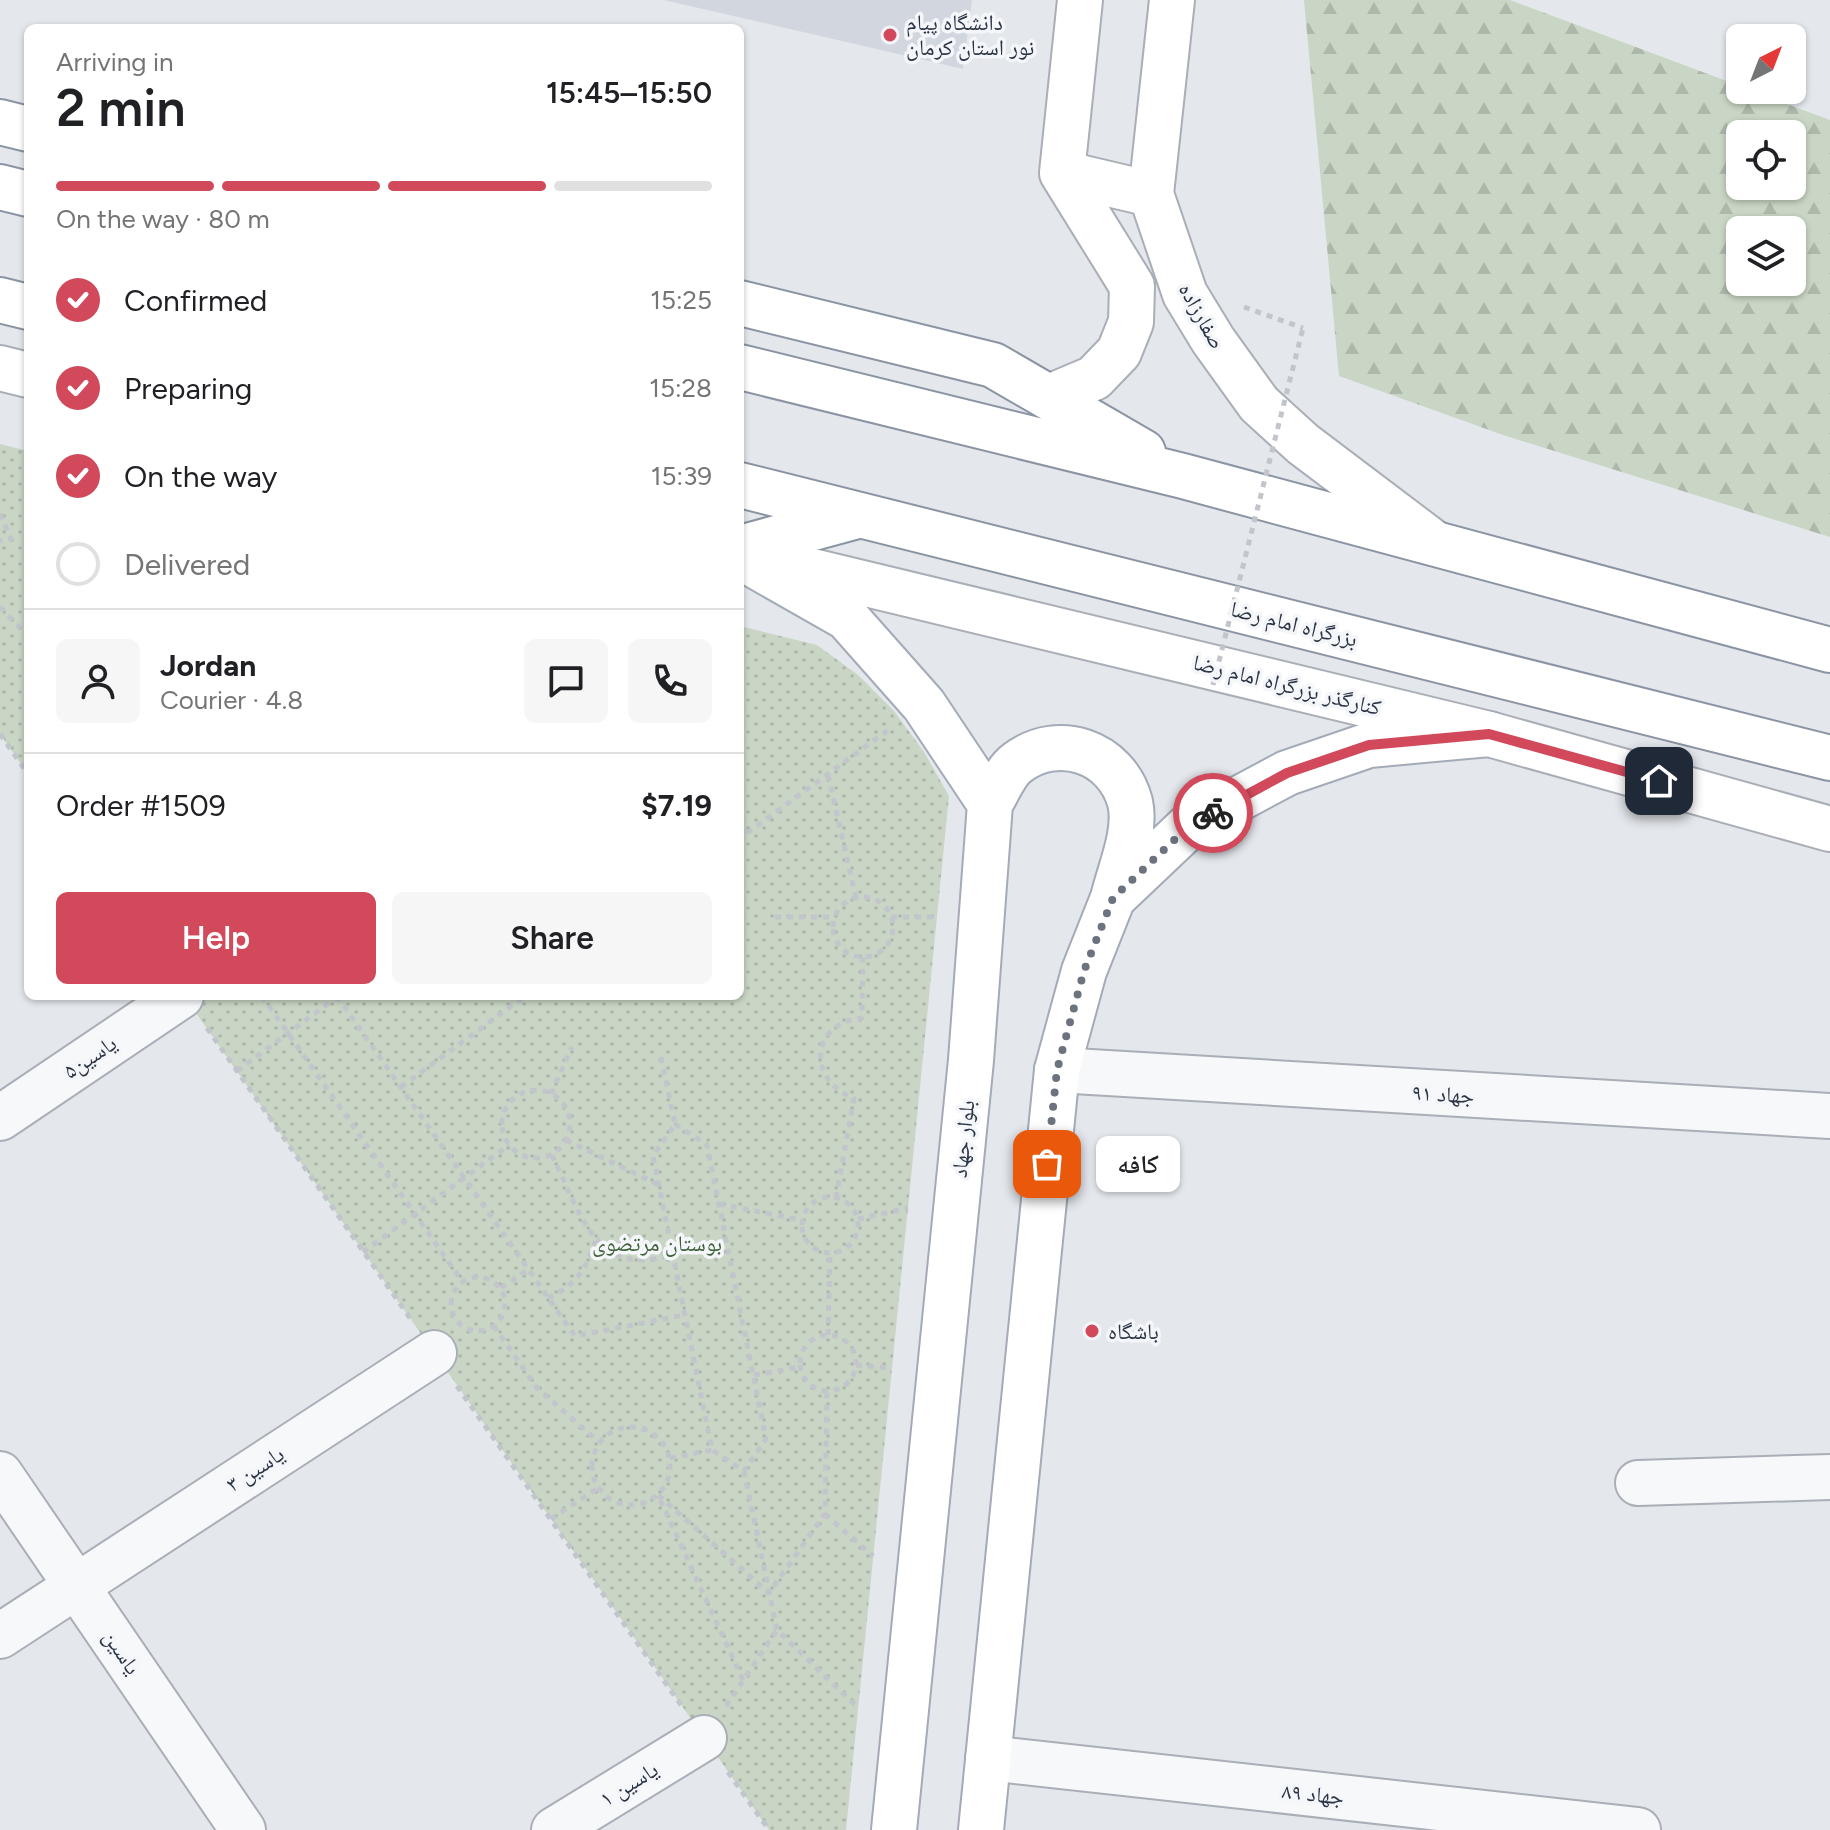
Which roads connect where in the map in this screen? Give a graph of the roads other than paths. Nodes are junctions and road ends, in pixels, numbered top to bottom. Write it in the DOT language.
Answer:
graph roads {
  1 [pos="1080,0"];
  2 [pos="1172,0"];
  3 [pos="0,122"];
  4 [pos="24,128"];
  5 [pos="1062,173"];
  6 [pos="0,187"];
  7 [pos="24,193"];
  8 [pos="1151,194"];
  9 [pos="0,300"];
  10 [pos="744,304"];
  11 [pos="24,306"];
  12 [pos="0,368"];
  13 [pos="744,368"];
  14 [pos="24,374"];
  15 [pos="1049,397"];
  16 [pos="1183,476"];
  17 [pos="749,487"];
  18 [pos="860,515"];
  19 [pos="1434,543"];
  20 [pos="744,552"];
  21 [pos="744,554"];
  22 [pos="744,555"];
  23 [pos="1830,650"];
  24 [pos="1489,734"];
  25 [pos="1830,758"];
  26 [pos="990,804"];
  27 [pos="1830,829"];
  28 [pos="1113,898"];
  29 [pos="191,1008"];
  30 [pos="1057,1070"];
  31 [pos="1830,1116"];
  32 [pos="0,1118"];
  33 [pos="434,1353"];
  34 [pos="0,1474"];
  35 [pos="1830,1477"];
  36 [pos="1638,1483"];
  37 [pos="76,1585"];
  38 [pos="0,1636"];
  39 [pos="704,1738"];
  40 [pos="988,1758"];
  41 [pos="1592,1828"];
  42 [pos="243,1830"];
  43 [pos="554,1830"];
  44 [pos="894,1830"];
  45 [pos="981,1830"];
  46 [pos="1638,1830"];
  1 -- 5 [label="main road"];
  2 -- 8 [label="main road, صفارزاده"];
  3 -- 4 [label="main road"];
  5 -- 8 [label="main road"];
  5 -- 15 [label="main road"];
  6 -- 7 [label="main road"];
  8 -- 19 [label="main road, صفارزاده"];
  9 -- 11 [label="main road"];
  10 -- 15 [label="main road"];
  12 -- 14 [label="main road"];
  13 -- 16 [label="main road"];
  15 -- 16 [label="main road"];
  16 -- 19 [label="main road"];
  17 -- 18 [label="main road, بزرگراه امام رضا"];
  18 -- 20 [label="main road"];
  18 -- 25 [label="main road, بزرگراه امام رضا"];
  19 -- 23 [label="main road"];
  21 -- 24 [label="main road, کنارگذر بزرگراه امام رضا"];
  22 -- 26 [label="main road"];
  24 -- 27 [label="main road, کنارگذر بزرگراه امام رضا"];
  24 -- 28 [label="main road"];
  26 -- 28 [label="main road"];
  26 -- 44 [label="main road, بلوار جهاد"];
  28 -- 30 [label="main road"];
  29 -- 32 [label="street, یاسین۵"];
  30 -- 31 [label="street, جهاد ۹۱"];
  30 -- 40 [label="main road"];
  33 -- 37 [label="street, یاسین ۳"];
  34 -- 37 [label="street, یاسین"];
  35 -- 36 [label="street"];
  37 -- 38 [label="street, یاسین ۳"];
  37 -- 42 [label="street, یاسین"];
  39 -- 43 [label="street, یاسین ۱"];
  40 -- 41 [label="street, جهاد ۸۹"];
  40 -- 45 [label="main road"];
  41 -- 46 [label="street, جهاد ۸۹"];
}
